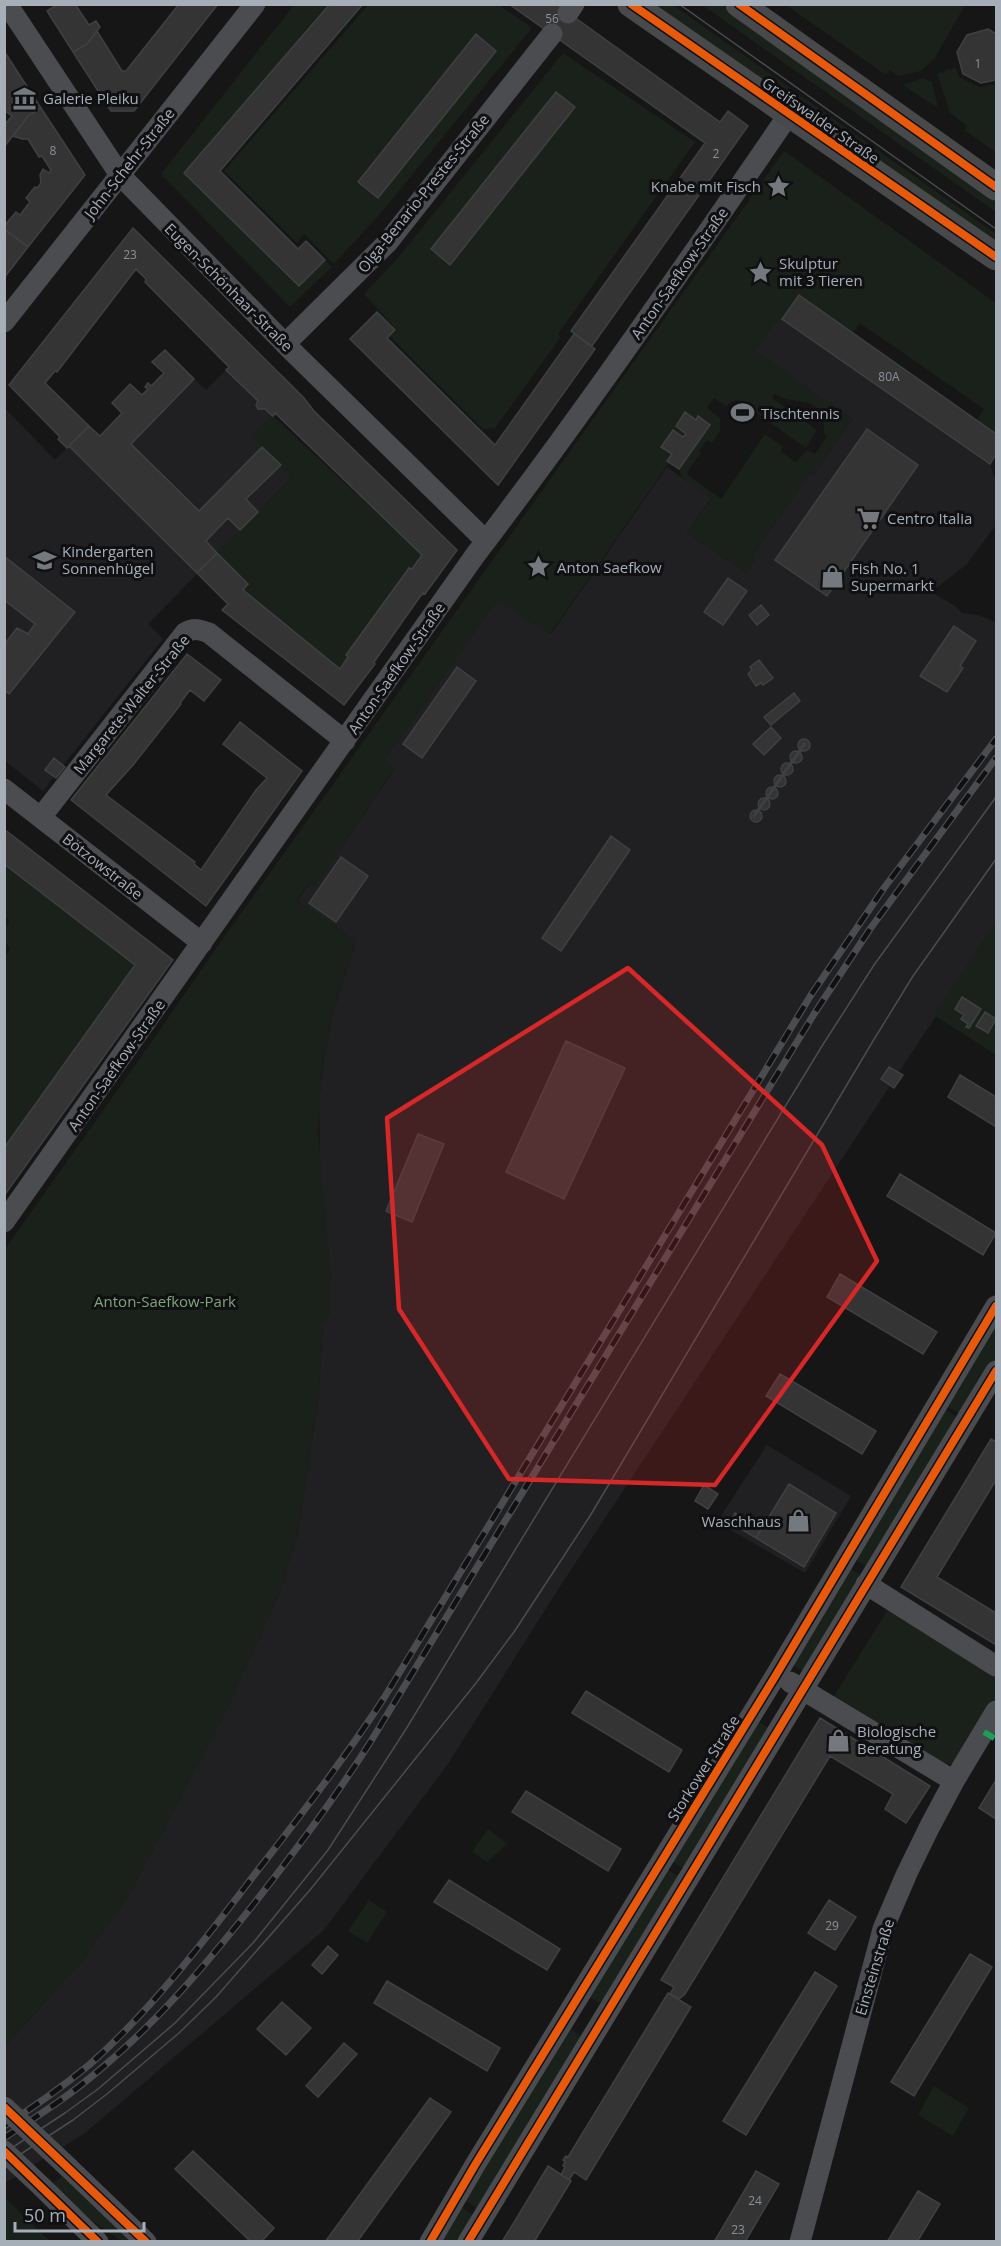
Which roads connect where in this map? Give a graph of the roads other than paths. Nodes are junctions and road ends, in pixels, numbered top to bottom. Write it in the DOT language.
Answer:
graph roads {
  1 [pos="8,4"];
  2 [pos="255,4"];
  3 [pos="631,4"];
  4 [pos="739,4"];
  5 [pos="552,34"];
  6 [pos="789,114"];
  7 [pos="120,175"];
  8 [pos="996,188"];
  9 [pos="996,257"];
  10 [pos="4,322"];
  11 [pos="285,344"];
  12 [pos="486,541"];
  13 [pos="345,741"];
  14 [pos="4,789"];
  15 [pos="40,817"];
  16 [pos="202,943"];
  17 [pos="4,1222"];
  18 [pos="996,1306"];
  19 [pos="996,1371"];
  20 [pos="866,1584"];
  21 [pos="996,1666"];
  22 [pos="776,1675"];
  23 [pos="802,1689"];
  24 [pos="996,1711"];
  25 [pos="954,1781"];
  26 [pos="4,2107"];
  27 [pos="4,2151"];
  28 [pos="98,2241"];
  29 [pos="146,2241"];
  30 [pos="430,2241"];
  31 [pos="468,2241"];
  32 [pos="800,2241"];
  1 -- 7 [label="street, Eugen-Schönhaar-Straße"];
  2 -- 7 [label="street, John-Schehr-Straße"];
  3 -- 6 [label="main road, Greifswalder Straße"];
  4 -- 8 [label="main road"];
  5 -- 11 [label="street, Olga-Benario-Prestes-Straße"];
  6 -- 9 [label="main road, Greifswalder Straße"];
  6 -- 12 [label="street, Anton-Saefkow-Straße"];
  7 -- 10 [label="street, John-Schehr-Straße"];
  7 -- 11 [label="street, Eugen-Schönhaar-Straße"];
  11 -- 12 [label="street, Eugen-Schönhaar-Straße"];
  12 -- 13 [label="street, Anton-Saefkow-Straße"];
  13 -- 15 [label="street, Margarete-Walter-Straße"];
  13 -- 16 [label="street, Anton-Saefkow-Straße"];
  14 -- 15 [label="street, Bötzowstraße"];
  15 -- 16 [label="street, Bötzowstraße"];
  16 -- 17 [label="street, Anton-Saefkow-Straße"];
  18 -- 22 [label="street, Storkower Straße"];
  19 -- 20 [label="street"];
  20 -- 21 [label="street"];
  20 -- 23 [label="street"];
  22 -- 23 [label="street"];
  22 -- 30 [label="street, Storkower Straße"];
  23 -- 25 [label="street"];
  23 -- 31 [label="street"];
  24 -- 25 [label="street, Einsteinstraße"];
  25 -- 32 [label="street, Einsteinstraße"];
  26 -- 29 [label="street, bridge"];
  27 -- 28 [label="street, bridge"];
}
